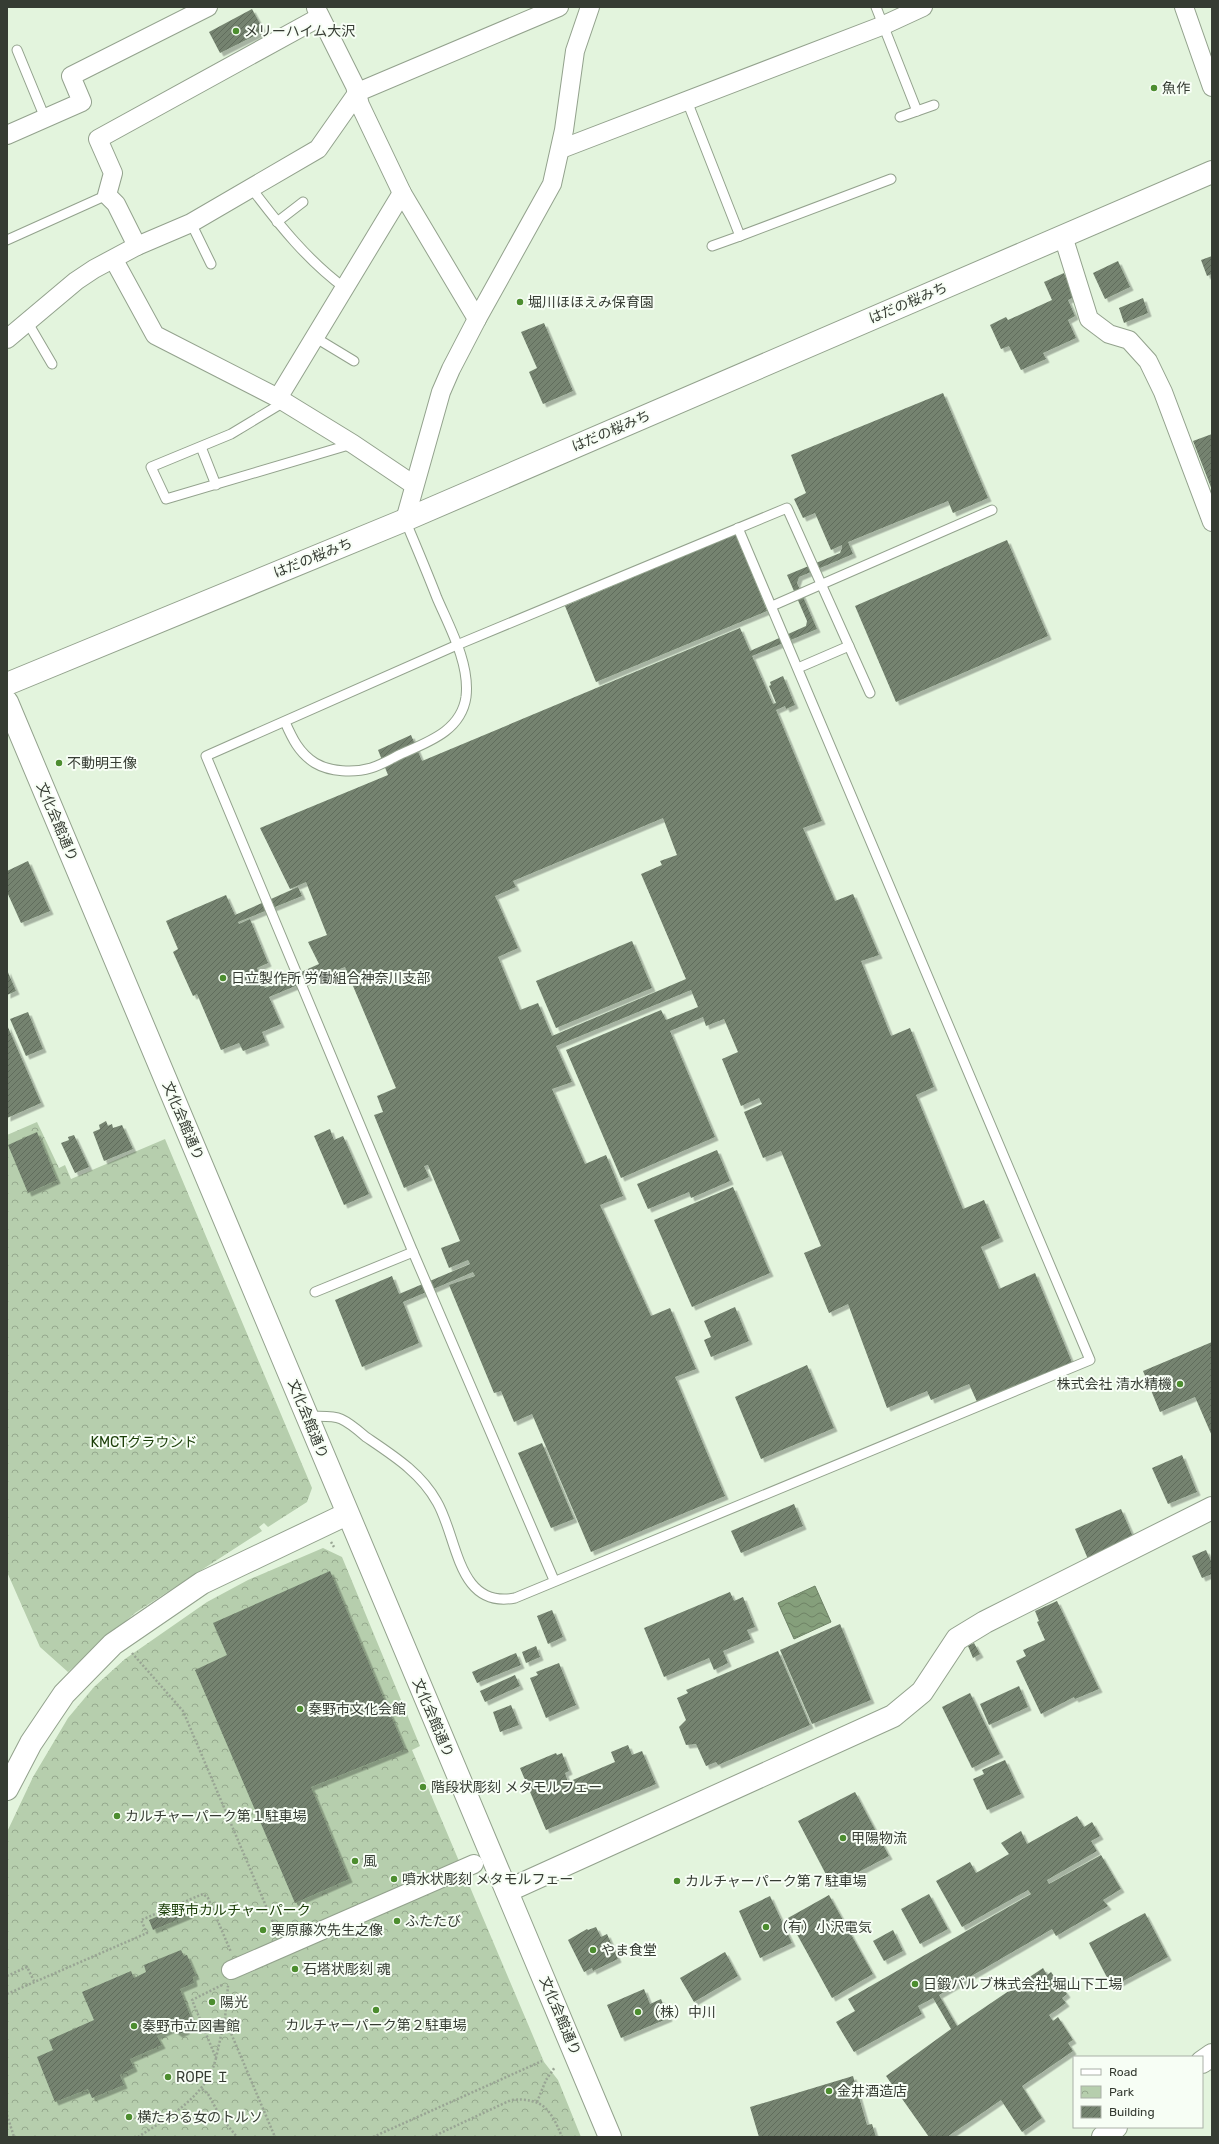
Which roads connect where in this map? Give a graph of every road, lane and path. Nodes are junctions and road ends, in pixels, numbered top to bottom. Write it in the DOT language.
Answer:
graph roads {
  1 [pos="208,7"];
  2 [pos="559,7"];
  3 [pos="590,7"];
  4 [pos="876,7"];
  5 [pos="923,7"];
  6 [pos="1184,7"];
  7 [pos="318,12"];
  8 [pos="884,25"];
  9 [pos="17,50"];
  10 [pos="1212,87"];
  11 [pos="358,92"];
  12 [pos="687,101"];
  13 [pos="934,105"];
  14 [pos="917,111"];
  15 [pos="900,117"];
  16 [pos="45,118"];
  17 [pos="7,135"];
  18 [pos="561,149"];
  19 [pos="1212,172"];
  20 [pos="891,178"];
  21 [pos="252,189"];
  22 [pos="402,193"];
  23 [pos="106,195"];
  24 [pos="303,202"];
  25 [pos="277,222"];
  26 [pos="191,223"];
  27 [pos="740,236"];
  28 [pos="1063,236"];
  29 [pos="7,240"];
  30 [pos="137,246"];
  31 [pos="712,246"];
  32 [pos="114,260"];
  33 [pos="211,264"];
  34 [pos="346,289"];
  35 [pos="477,319"];
  36 [pos="28,323"];
  37 [pos="316,338"];
  38 [pos="7,339"];
  39 [pos="354,361"];
  40 [pos="52,364"];
  41 [pos="281,400"];
  42 [pos="353,444"];
  43 [pos="201,447"];
  44 [pos="216,485"];
  45 [pos="414,485"];
  46 [pos="992,510"];
  47 [pos="405,520"];
  48 [pos="1212,522"];
  49 [pos="738,528"];
  50 [pos="821,584"];
  51 [pos="772,606"];
  52 [pos="457,645"];
  53 [pos="848,646"];
  54 [pos="798,668"];
  55 [pos="7,684"];
  56 [pos="870,693"];
  57 [pos="7,702"];
  58 [pos="285,722"];
  59 [pos="413,1252"];
  60 [pos="315,1292"];
  61 [pos="306,1415"];
  62 [pos="1212,1508"];
  63 [pos="346,1514"];
  64 [pos="554,1580"];
  65 [pos="131,1651"];
  66 [pos="7,1789"];
  67 [pos="474,1864"];
  68 [pos="507,1891"];
  69 [pos="283,1946"];
  70 [pos="235,1968"];
  71 [pos="7,1976"];
  72 [pos="34,1981"];
  73 [pos="7,1994"];
  74 [pos="224,2018"];
  75 [pos="1212,2055"];
  76 [pos="216,2058"];
  77 [pos="542,2061"];
  78 [pos="1203,2061"];
  79 [pos="555,2067"];
  80 [pos="202,2089"];
  81 [pos="537,2102"];
  82 [pos="7,2115"];
  83 [pos="1115,2128"];
  84 [pos="14,2137"];
  85 [pos="138,2137"];
  86 [pos="237,2137"];
  87 [pos="274,2137"];
  88 [pos="373,2137"];
  89 [pos="432,2137"];
  90 [pos="562,2137"];
  91 [pos="610,2137"];
  92 [pos="1103,2137"];
  1 -- 16 [label="street"];
  2 -- 11 [label="street"];
  3 -- 18 [label="street"];
  4 -- 8 [label="lane"];
  5 -- 8 [label="street"];
  6 -- 10 [label="street"];
  7 -- 11 [label="street"];
  7 -- 23 [label="street"];
  8 -- 12 [label="street"];
  8 -- 14 [label="lane"];
  9 -- 16 [label="lane"];
  11 -- 21 [label="street"];
  11 -- 22 [label="street"];
  12 -- 18 [label="street"];
  12 -- 27 [label="lane"];
  13 -- 14 [label="lane"];
  14 -- 15 [label="lane"];
  16 -- 17 [label="street"];
  18 -- 35 [label="street"];
  19 -- 28 [label="street, はだの桜みち"];
  20 -- 27 [label="lane"];
  21 -- 25 [label="lane"];
  21 -- 26 [label="street"];
  22 -- 34 [label="street"];
  22 -- 35 [label="street"];
  23 -- 29 [label="lane"];
  23 -- 30 [label="street"];
  24 -- 25 [label="lane"];
  25 -- 34 [label="lane"];
  26 -- 30 [label="street"];
  26 -- 33 [label="lane"];
  27 -- 31 [label="lane"];
  28 -- 47 [label="street, はだの桜みち"];
  28 -- 48 [label="street"];
  30 -- 32 [label="street"];
  32 -- 36 [label="street"];
  32 -- 41 [label="street"];
  34 -- 37 [label="street"];
  35 -- 45 [label="street"];
  36 -- 38 [label="street"];
  36 -- 40 [label="lane"];
  37 -- 39 [label="lane"];
  37 -- 41 [label="street"];
  41 -- 42 [label="street"];
  41 -- 43 [label="lane"];
  42 -- 44 [label="lane"];
  42 -- 45 [label="street"];
  43 -- 44 [label="lane"];
  43 -- 44 [label="lane"];
  45 -- 47 [label="street"];
  46 -- 50 [label="lane"];
  47 -- 52 [label="lane"];
  47 -- 55 [label="street, はだの桜みち"];
  49 -- 50 [label="lane"];
  49 -- 51 [label="lane"];
  49 -- 52 [label="lane"];
  50 -- 51 [label="lane"];
  50 -- 53 [label="lane"];
  51 -- 54 [label="lane"];
  52 -- 58 [label="lane"];
  52 -- 58 [label="lane"];
  53 -- 54 [label="lane"];
  53 -- 56 [label="lane"];
  54 -- 64 [label="lane"];
  57 -- 61 [label="street, 文化会館通り"];
  58 -- 59 [label="lane"];
  59 -- 60 [label="lane"];
  59 -- 64 [label="lane"];
  61 -- 63 [label="street, 文化会館通り"];
  61 -- 64 [label="lane"];
  62 -- 68 [label="street"];
  63 -- 66 [label="street"];
  63 -- 68 [label="street, 文化会館通り"];
  65 -- 69 [label="path"];
  67 -- 69 [label="street"];
  68 -- 91 [label="street, 文化会館通り"];
  69 -- 70 [label="street"];
  70 -- 72 [label="path"];
  71 -- 72 [label="path"];
  72 -- 73 [label="path"];
  74 -- 76 [label="path"];
  74 -- 76 [label="path"];
  74 -- 87 [label="path"];
  75 -- 78 [label="street"];
  76 -- 80 [label="path"];
  77 -- 88 [label="path"];
  79 -- 81 [label="path"];
  80 -- 85 [label="path"];
  80 -- 86 [label="path"];
  81 -- 89 [label="path"];
  81 -- 90 [label="path"];
  82 -- 84 [label="path"];
  83 -- 92 [label="street"];
}
